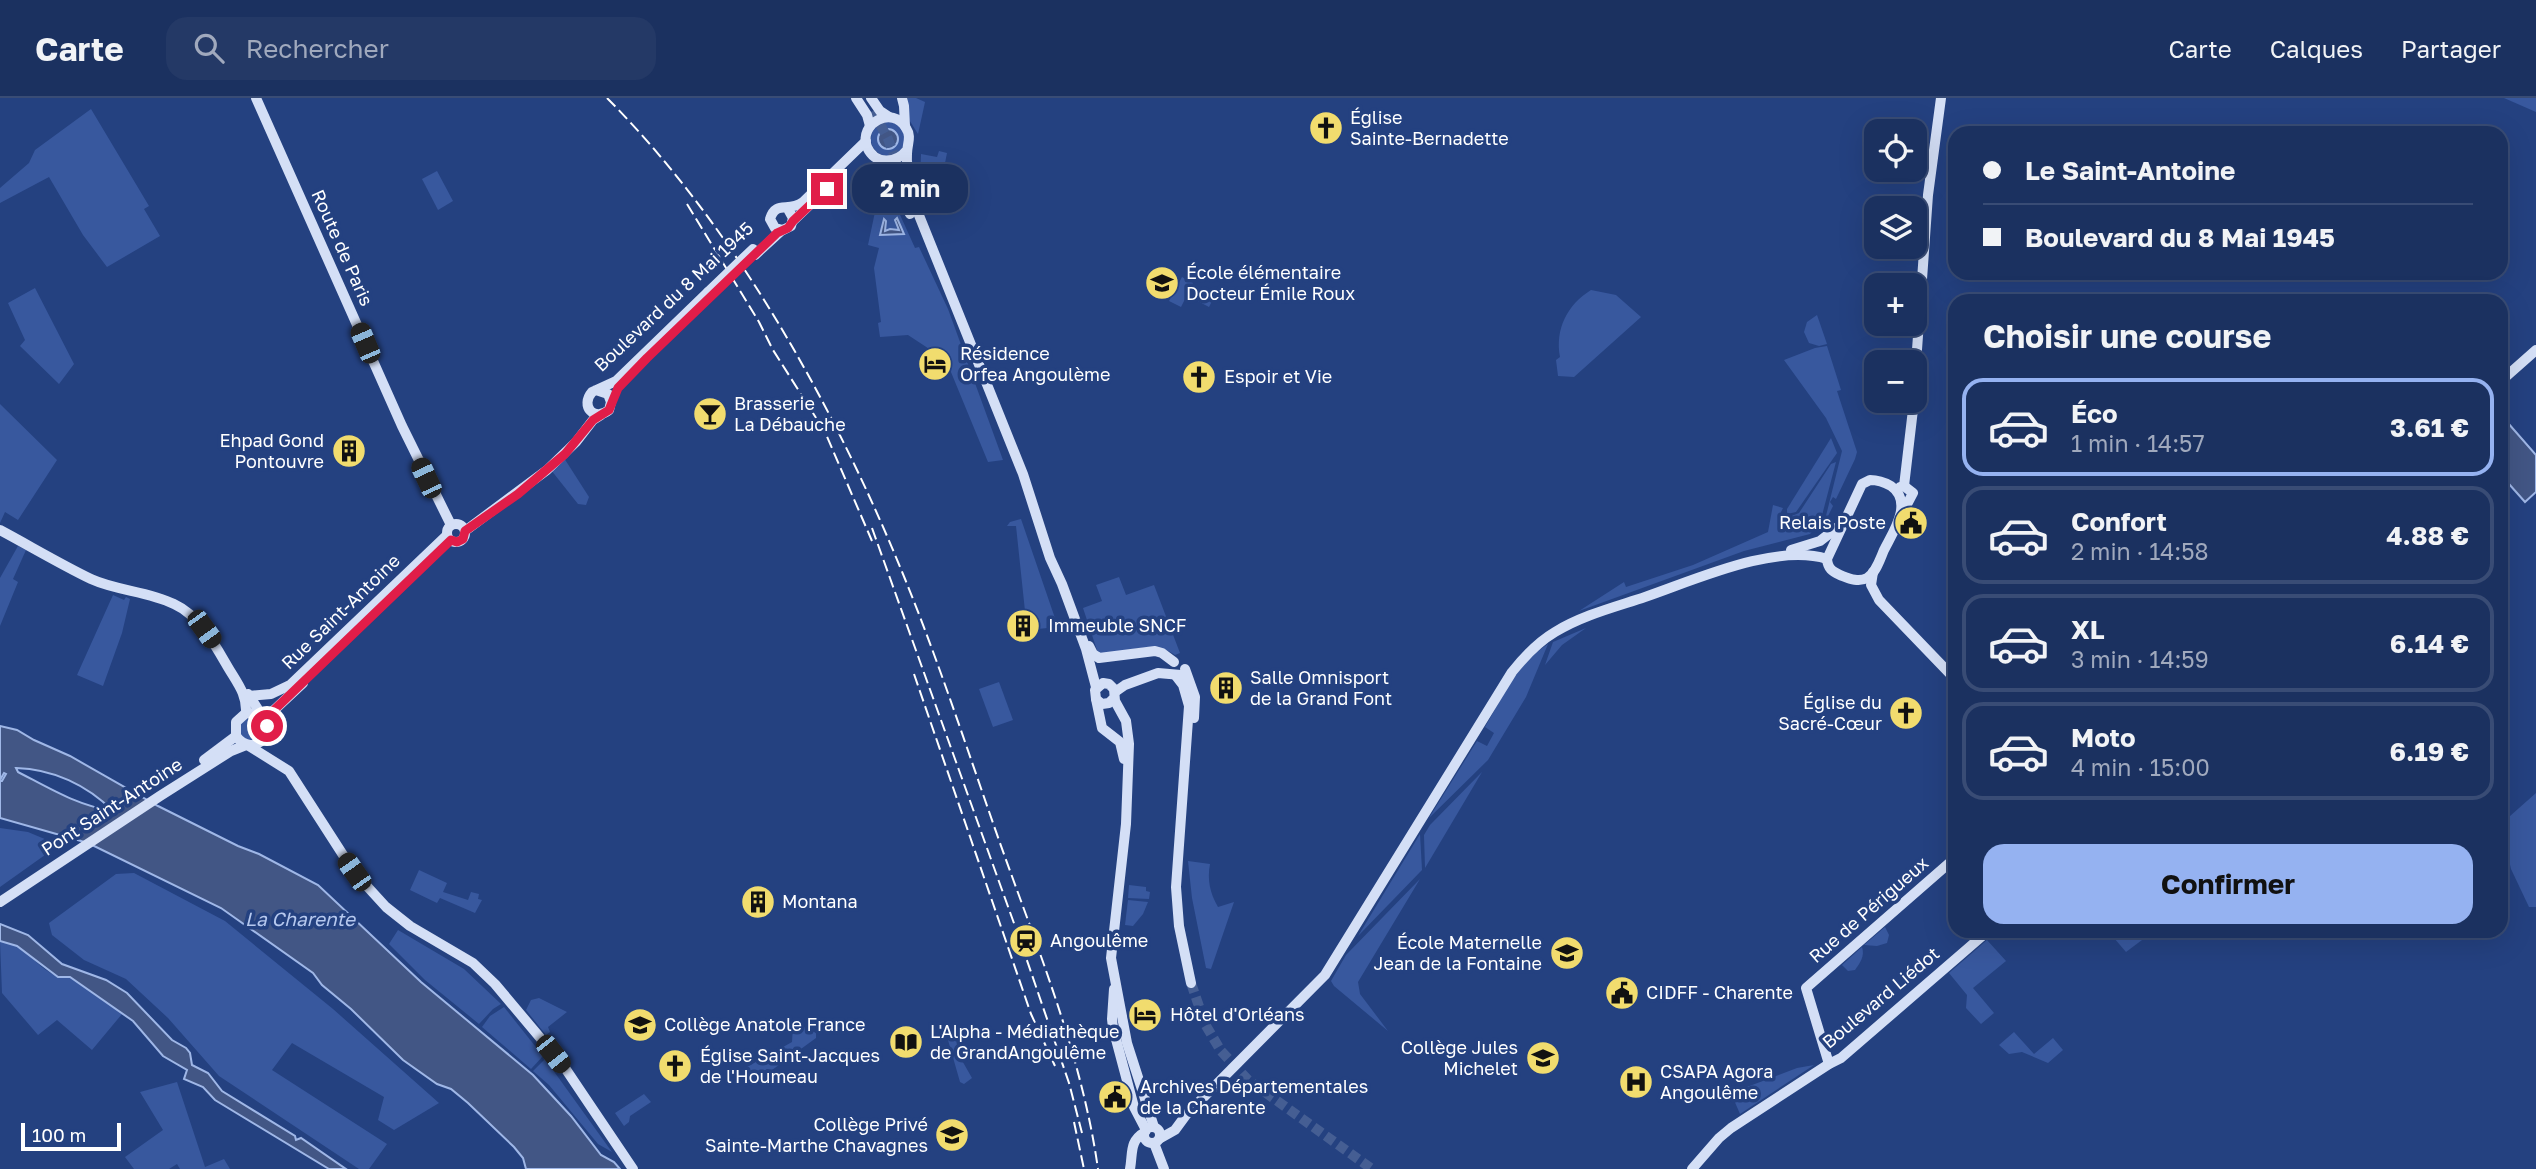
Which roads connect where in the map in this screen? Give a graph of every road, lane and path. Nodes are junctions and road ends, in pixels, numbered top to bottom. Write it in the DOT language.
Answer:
graph roads {
  1 [pos="256,98"];
  2 [pos="856,98"];
  3 [pos="864,98"];
  4 [pos="870,98"];
  5 [pos="901,98"];
  6 [pos="1941,98"];
  7 [pos="873,111"];
  8 [pos="891,117"];
  9 [pos="870,126"];
  10 [pos="905,126"];
  11 [pos="866,141"];
  12 [pos="907,150"];
  13 [pos="873,155"];
  14 [pos="884,161"];
  15 [pos="900,168"];
  16 [pos="788,209"];
  17 [pos="793,221"];
  18 [pos="777,228"];
  19 [pos="955,304"];
  20 [pos="654,347"];
  21 [pos="1917,350"];
  22 [pos="2536,350"];
  23 [pos="2508,375"];
  24 [pos="596,390"];
  25 [pos="611,402"];
  26 [pos="587,406"];
  27 [pos="1913,413"];
  28 [pos="601,415"];
  29 [pos="1023,474"];
  30 [pos="1904,489"];
  31 [pos="1899,520"];
  32 [pos="1843,523"];
  33 [pos="0,530"];
  34 [pos="455,531"];
  35 [pos="1827,559"];
  36 [pos="1874,572"];
  37 [pos="1835,573"];
  38 [pos="1062,584"];
  39 [pos="1879,600"];
  40 [pos="1072,610"];
  41 [pos="1176,669"];
  42 [pos="1948,671"];
  43 [pos="239,684"];
  44 [pos="290,685"];
  45 [pos="1106,691"];
  46 [pos="249,696"];
  47 [pos="246,713"];
  48 [pos="262,718"];
  49 [pos="1126,728"];
  50 [pos="236,736"];
  51 [pos="1113,736"];
  52 [pos="252,745"];
  53 [pos="228,748"];
  54 [pos="1127,770"];
  55 [pos="1404,847"];
  56 [pos="1948,864"];
  57 [pos="0,895"];
  58 [pos="0,902"];
  59 [pos="1980,938"];
  60 [pos="1191,983"];
  61 [pos="1829,1064"];
  62 [pos="1152,1135"];
  63 [pos="633,1169"];
  64 [pos="1130,1169"];
  65 [pos="1164,1169"];
  66 [pos="1692,1169"];
  1 -- 34 [label="main road, Route de Paris"];
  2 -- 9 [label="main road"];
  3 -- 7 [label="main road"];
  4 -- 8 [label="main road"];
  5 -- 8 [label="main road"];
  5 -- 10 [label="main road"];
  6 -- 21 [label="main road"];
  8 -- 9 [label="main road"];
  8 -- 10 [label="main road"];
  9 -- 11 [label="main road"];
  10 -- 12 [label="main road"];
  11 -- 13 [label="main road"];
  11 -- 16 [label="main road"];
  12 -- 14 [label="main road"];
  12 -- 19 [label="main road"];
  13 -- 14 [label="main road"];
  13 -- 17 [label="main road"];
  14 -- 19 [label="main road"];
  15 -- 19 [label="main road"];
  16 -- 17 [label="main road"];
  16 -- 18 [label="main road"];
  17 -- 18 [label="main road"];
  18 -- 20 [label="main road, Boulevard du 8 Mai 1945"];
  19 -- 29 [label="main road"];
  20 -- 24 [label="main road, Boulevard du 8 Mai 1945"];
  20 -- 25 [label="main road, Boulevard du 8 Mai 1945"];
  22 -- 23 [label="main road"];
  24 -- 25 [label="main road"];
  24 -- 26 [label="main road"];
  25 -- 28 [label="main road"];
  26 -- 28 [label="main road"];
  26 -- 34 [label="main road"];
  27 -- 30 [label="main road"];
  28 -- 34 [label="main road"];
  29 -- 38 [label="main road"];
  29 -- 38 [label="main road"];
  30 -- 31 [label="main road"];
  30 -- 31 [label="main road"];
  30 -- 32 [label="main road"];
  31 -- 36 [label="main road"];
  32 -- 35 [label="main road"];
  32 -- 55 [label="main road"];
  33 -- 43 [label="main road"];
  34 -- 44 [label="main road, Rue Saint-Antoine"];
  34 -- 48 [label="main road, Rue Saint-Antoine"];
  35 -- 37 [label="main road"];
  35 -- 55 [label="main road"];
  36 -- 37 [label="main road"];
  36 -- 39 [label="main road"];
  37 -- 39 [label="main road"];
  38 -- 40 [label="main road"];
  39 -- 42 [label="main road"];
  40 -- 41 [label="main road"];
  40 -- 45 [label="main road"];
  41 -- 45 [label="main road"];
  41 -- 60 [label="main road"];
  43 -- 46 [label="main road"];
  43 -- 47 [label="main road"];
  44 -- 46 [label="main road, Rue Saint-Antoine"];
  44 -- 48 [label="main road"];
  45 -- 49 [label="main road"];
  45 -- 51 [label="main road"];
  46 -- 48 [label="main road"];
  47 -- 48 [label="main road"];
  47 -- 50 [label="main road"];
  48 -- 52 [label="main road"];
  49 -- 51 [label="main road"];
  49 -- 54 [label="main road"];
  50 -- 52 [label="main road"];
  50 -- 53 [label="main road, Pont Saint-Antoine"];
  51 -- 54 [label="main road"];
  52 -- 53 [label="main road, Pont Saint-Antoine"];
  52 -- 63 [label="main road"];
  53 -- 57 [label="main road, Pont Saint-Antoine"];
  53 -- 58 [label="main road, Pont Saint-Antoine"];
  54 -- 62 [label="main road"];
  55 -- 62 [label="main road"];
  56 -- 61 [label="main road, Rue de Périgueux"];
  59 -- 61 [label="main road, Boulevard Liédot"];
  61 -- 66 [label="main road, Boulevard Liédot"];
  62 -- 64 [label="main road"];
  62 -- 65 [label="main road"];
}
